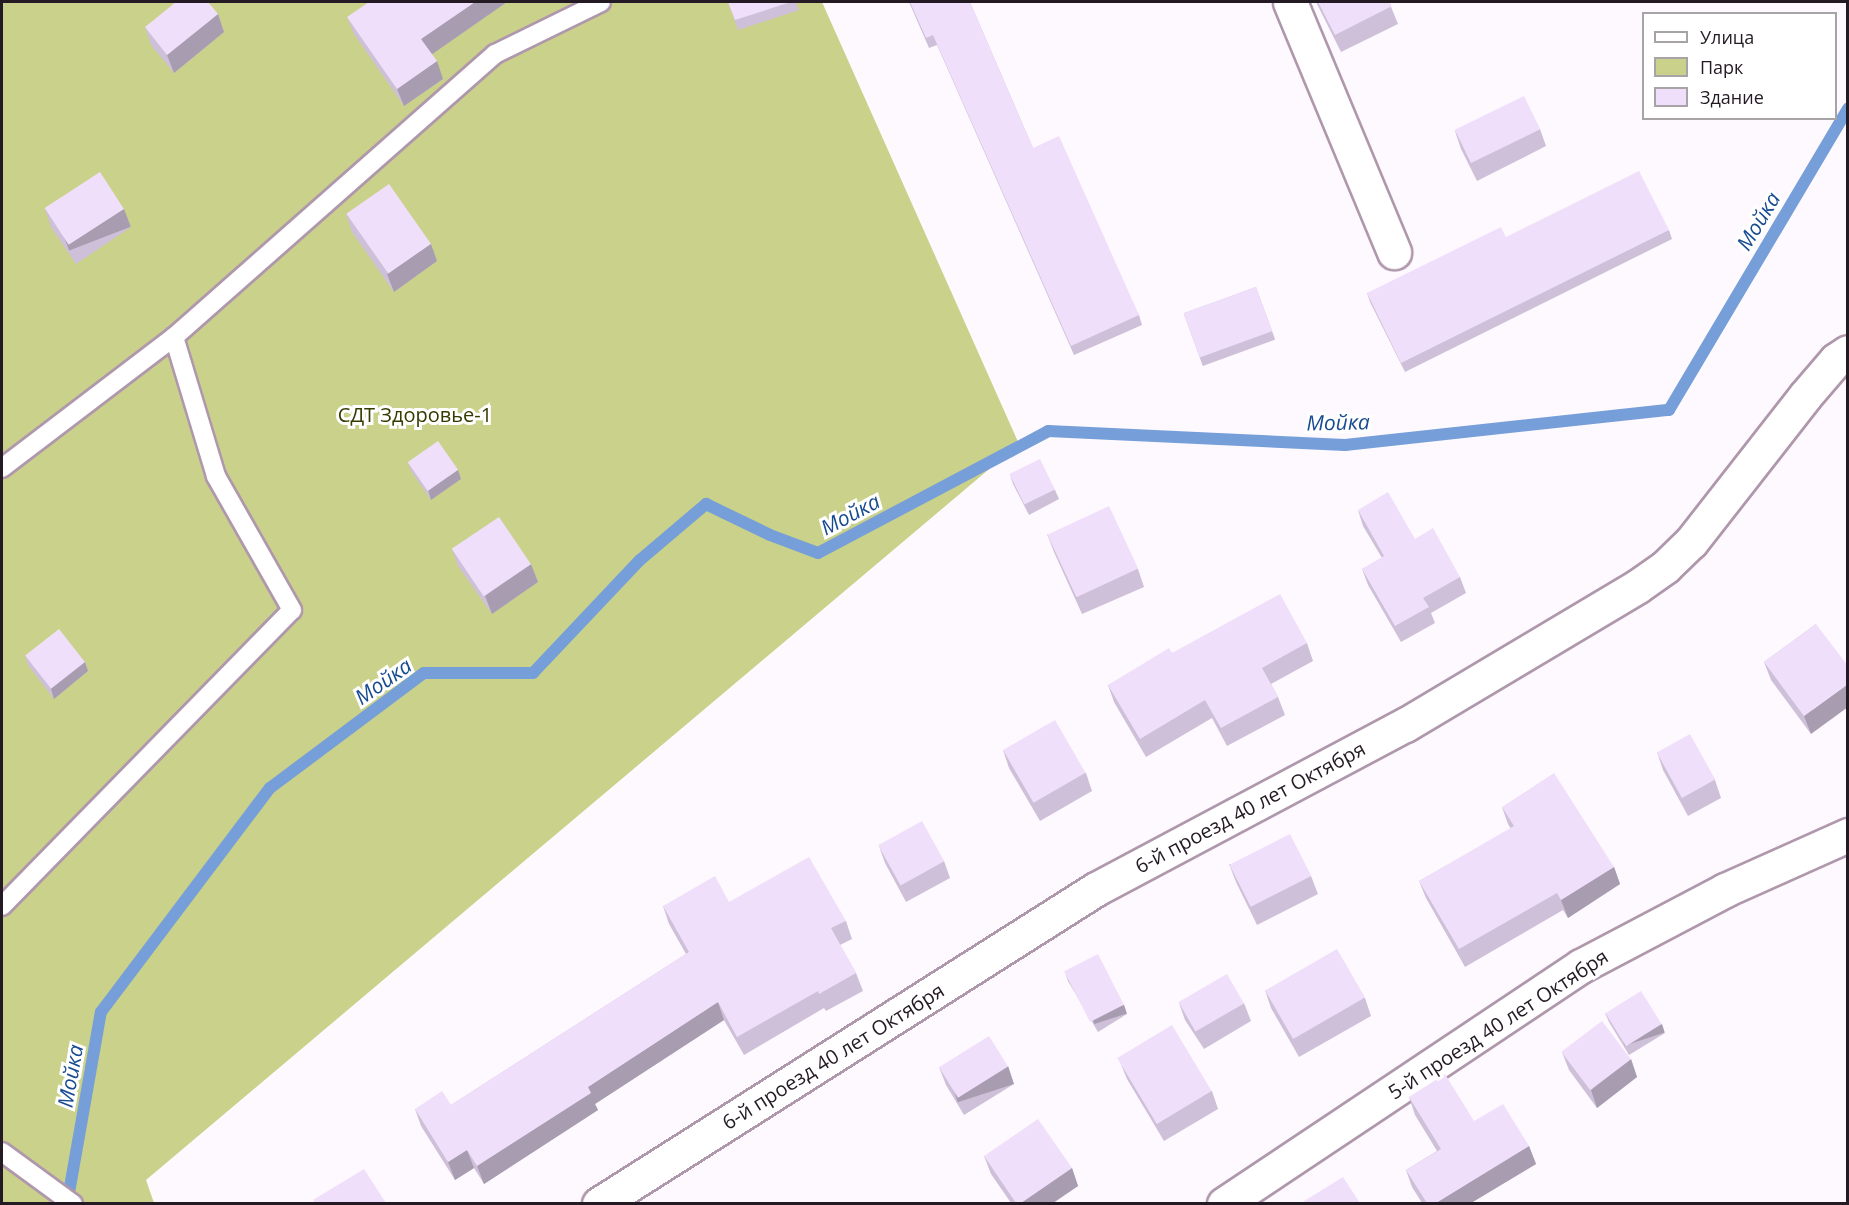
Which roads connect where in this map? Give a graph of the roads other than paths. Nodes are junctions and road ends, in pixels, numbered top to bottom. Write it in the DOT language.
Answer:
graph roads {
  1 [pos="601,2"];
  2 [pos="1290,2"];
  3 [pos="1394,252"];
  4 [pos="174,337"];
  5 [pos="1848,352"];
  6 [pos="2,468"];
  7 [pos="1848,835"];
  8 [pos="2,906"];
  9 [pos="2,1152"];
  10 [pos="73,1203"];
  11 [pos="600,1203"];
  12 [pos="1224,1203"];
  1 -- 4 [label="lane"];
  2 -- 3 [label="street"];
  4 -- 6 [label="lane"];
  4 -- 8 [label="lane"];
  5 -- 11 [label="street, 6-й проезд 40 лет Октября"];
  7 -- 12 [label="street, 5-й проезд 40 лет Октября"];
  9 -- 10 [label="lane"];
}
